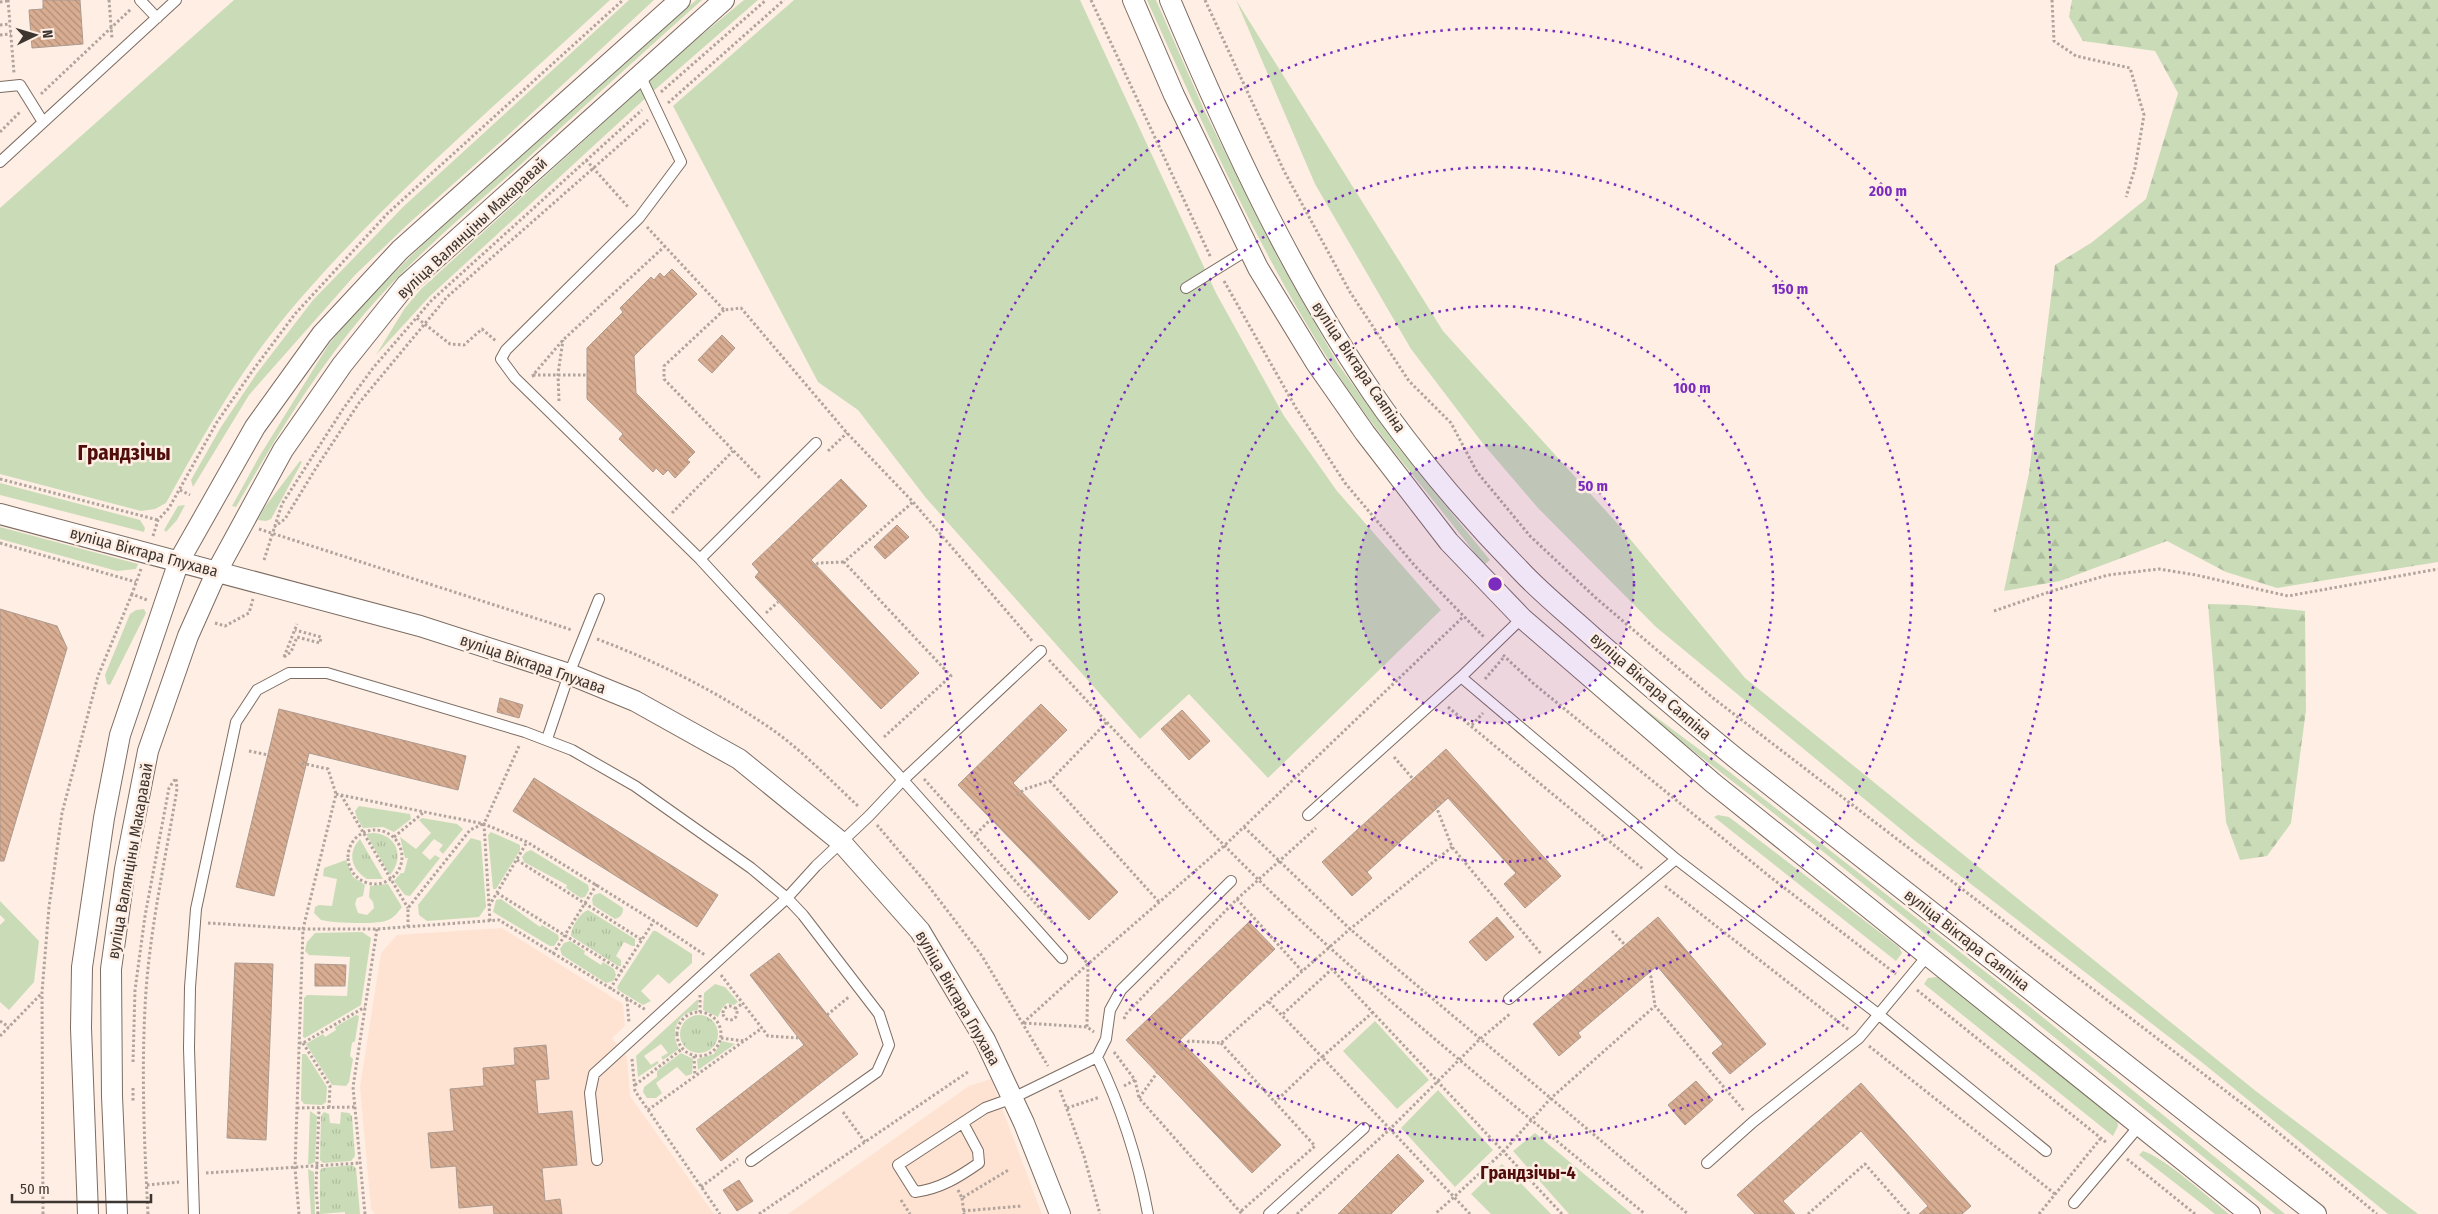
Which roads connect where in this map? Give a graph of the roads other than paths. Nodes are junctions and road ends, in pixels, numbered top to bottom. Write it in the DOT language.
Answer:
graph roads {
  1 [pos="140,0"];
  2 [pos="176,0"];
  3 [pos="680,0"];
  4 [pos="724,0"];
  5 [pos="1133,0"];
  6 [pos="1170,0"];
  7 [pos="157,18"];
  8 [pos="640,75"];
  9 [pos="0,88"];
  10 [pos="43,122"];
  11 [pos="0,162"];
  12 [pos="1248,249"];
  13 [pos="1186,288"];
  14 [pos="816,443"];
  15 [pos="0,514"];
  16 [pos="700,559"];
  17 [pos="179,561"];
  18 [pos="217,571"];
  19 [pos="1546,596"];
  20 [pos="599,599"];
  21 [pos="1522,618"];
  22 [pos="1041,651"];
  23 [pos="569,674"];
  24 [pos="1461,677"];
  25 [pos="547,740"];
  26 [pos="903,780"];
  27 [pos="1308,815"];
  28 [pos="841,842"];
  29 [pos="1676,860"];
  30 [pos="1231,881"];
  31 [pos="787,898"];
  32 [pos="1928,955"];
  33 [pos="1062,958"];
  34 [pos="1509,999"];
  35 [pos="1878,1014"];
  36 [pos="1097,1057"];
  37 [pos="1013,1098"];
  38 [pos="963,1123"];
  39 [pos="2140,1125"];
  40 [pos="1364,1128"];
  41 [pos="2046,1151"];
  42 [pos="597,1160"];
  43 [pos="751,1161"];
  44 [pos="1707,1163"];
  45 [pos="2074,1203"];
  46 [pos="88,1214"];
  47 [pos="117,1214"];
  48 [pos="194,1214"];
  49 [pos="1060,1214"];
  50 [pos="1148,1214"];
  51 [pos="1269,1214"];
  52 [pos="2250,1214"];
  53 [pos="2316,1214"];
  1 -- 7 [label="lane"];
  2 -- 7 [label="lane"];
  3 -- 17 [label="street, вуліца Валянціны Макаравай"];
  4 -- 8 [label="street, вуліца Валянціны Макаравай"];
  5 -- 12 [label="street, вуліца Віктара Саяпіна"];
  6 -- 19 [label="street, вуліца Віктара Саяпіна"];
  7 -- 10 [label="lane"];
  8 -- 16 [label="lane"];
  8 -- 18 [label="street, вуліца Валянціны Макаравай"];
  9 -- 10 [label="lane"];
  10 -- 11 [label="lane"];
  12 -- 13 [label="lane"];
  12 -- 21 [label="street, вуліца Віктара Саяпіна"];
  14 -- 16 [label="lane"];
  15 -- 17 [label="street, вуліца Віктара Глухава"];
  16 -- 26 [label="lane"];
  17 -- 18 [label="street, вуліца Віктара Глухава"];
  17 -- 46 [label="street, вуліца Валянціны Макаравай"];
  18 -- 23 [label="street, вуліца Віктара Глухава"];
  18 -- 47 [label="street, вуліца Валянціны Макаравай"];
  19 -- 21 [label="street"];
  19 -- 53 [label="street, вуліца Віктара Саяпіна"];
  20 -- 23 [label="lane"];
  21 -- 24 [label="lane"];
  21 -- 32 [label="street, вуліца Віктара Саяпіна"];
  22 -- 26 [label="lane"];
  23 -- 25 [label="lane"];
  23 -- 28 [label="street, вуліца Віктара Глухава"];
  24 -- 27 [label="lane"];
  24 -- 29 [label="lane"];
  25 -- 31 [label="lane"];
  25 -- 48 [label="lane"];
  26 -- 28 [label="lane"];
  26 -- 33 [label="lane"];
  28 -- 31 [label="lane"];
  28 -- 37 [label="street, вуліца Віктара Глухава"];
  29 -- 34 [label="lane"];
  29 -- 35 [label="lane"];
  30 -- 36 [label="lane"];
  31 -- 42 [label="lane"];
  31 -- 43 [label="lane"];
  32 -- 35 [label="lane"];
  32 -- 39 [label="street, вуліца Віктара Саяпіна"];
  35 -- 41 [label="lane"];
  35 -- 44 [label="lane"];
  36 -- 37 [label="lane"];
  36 -- 50 [label="lane"];
  37 -- 38 [label="lane"];
  37 -- 49 [label="street, вуліца Віктара Глухава"];
  38 -- 38 [label="lane"];
  39 -- 45 [label="lane"];
  39 -- 52 [label="street, вуліца Віктара Саяпіна"];
  40 -- 51 [label="lane"];
}
